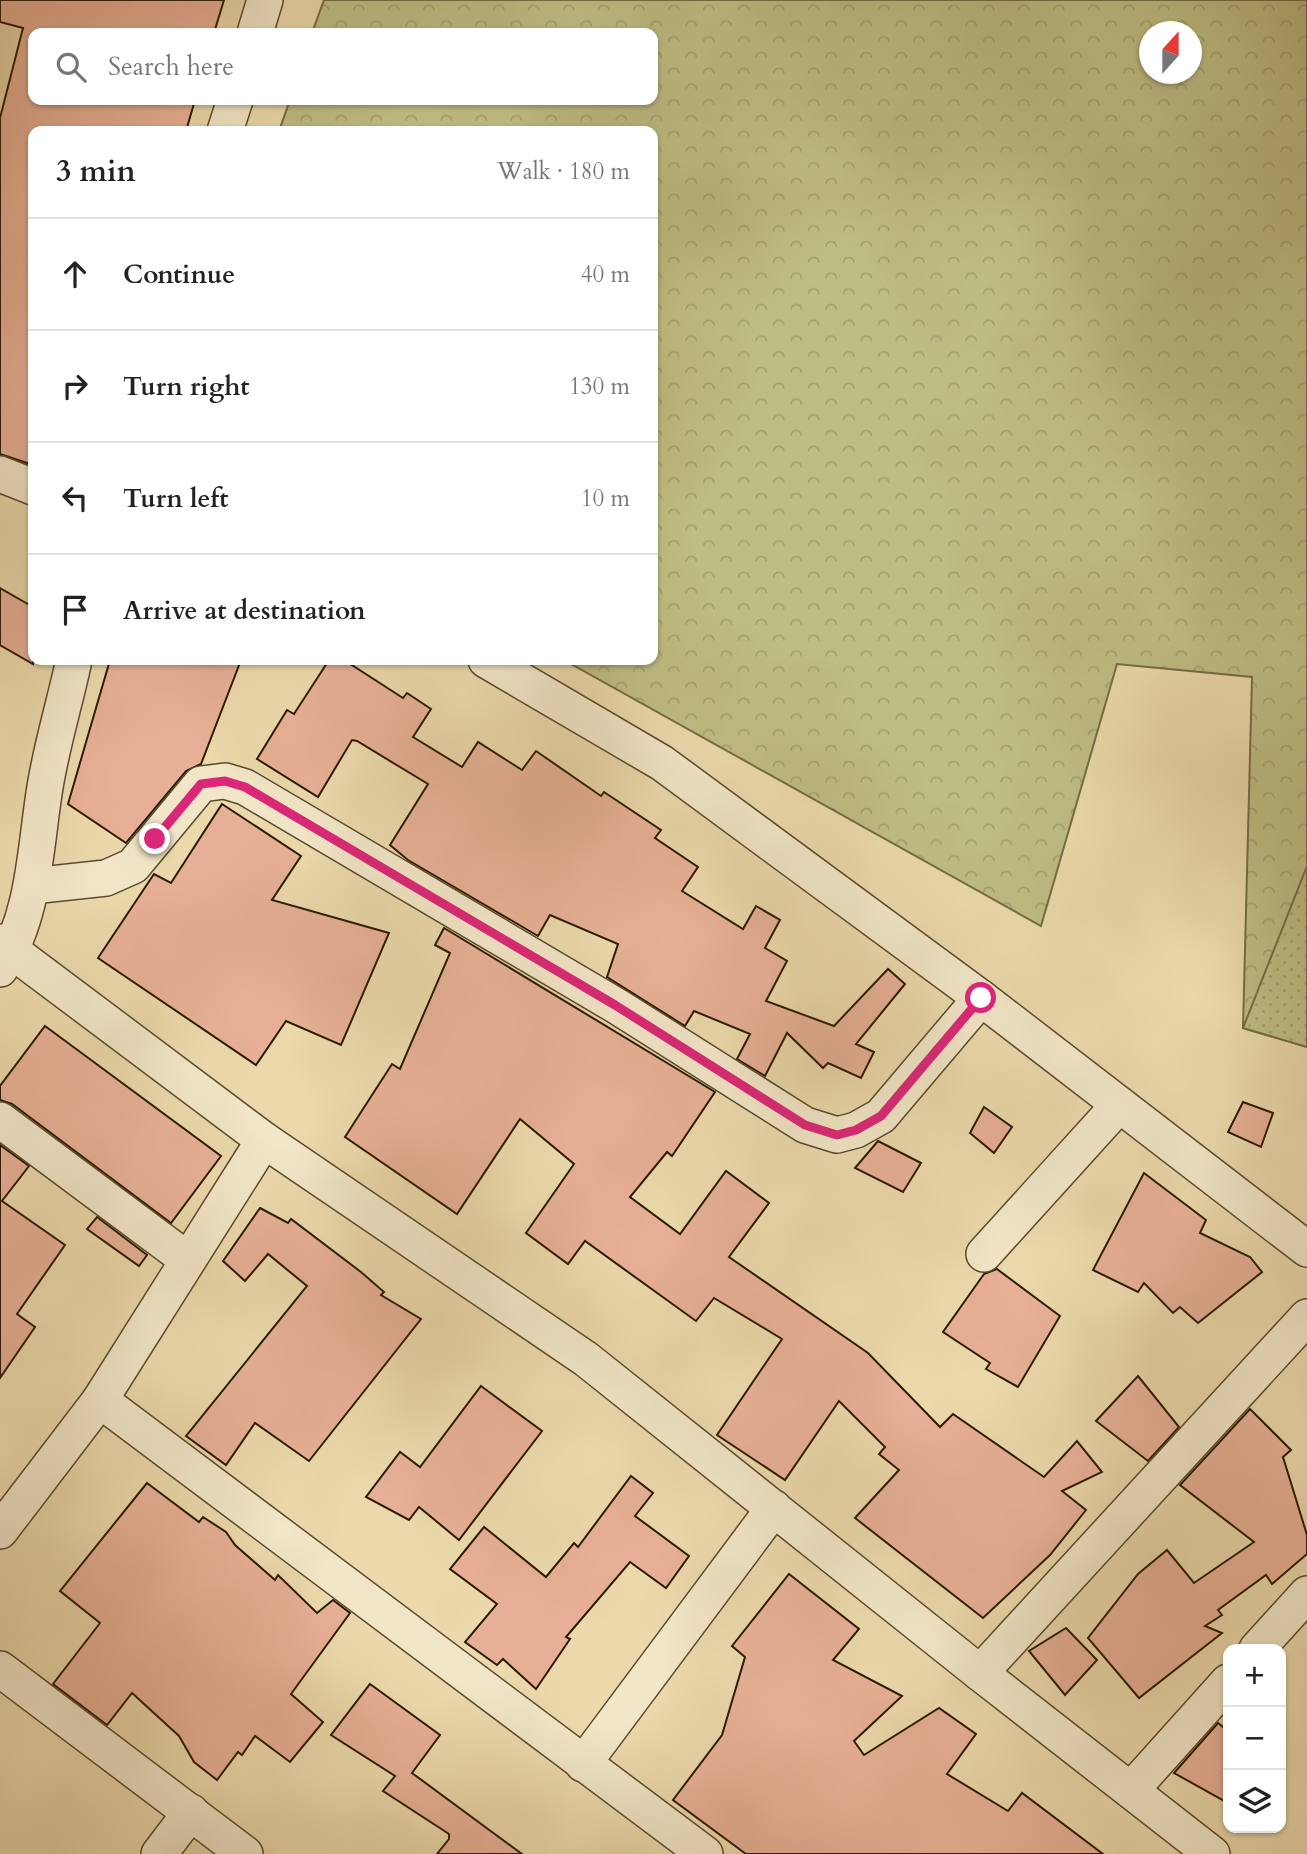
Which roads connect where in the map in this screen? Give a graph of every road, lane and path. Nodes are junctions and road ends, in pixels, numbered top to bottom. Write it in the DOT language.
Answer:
graph roads {
  1 [pos="265,0"];
  2 [pos="257,28"];
  3 [pos="233,105"];
  4 [pos="227,126"];
  5 [pos="0,474"];
  6 [pos="28,485"];
  7 [pos="73,665"];
  8 [pos="494,665"];
  9 [pos="32,886"];
  10 [pos="4,954"];
  11 [pos="981,998"];
  12 [pos="1119,1105"];
  13 [pos="0,1120"];
  14 [pos="264,1140"];
  15 [pos="1307,1249"];
  16 [pos="984,1254"];
  17 [pos="188,1261"];
  18 [pos="1307,1317"];
  19 [pos="100,1400"];
  20 [pos="774,1508"];
  21 [pos="0,1531"];
  22 [pos="1307,1594"];
  23 [pos="1262,1644"];
  24 [pos="0,1670"];
  25 [pos="979,1674"];
  26 [pos="1223,1688"];
  27 [pos="583,1764"];
  28 [pos="1132,1789"];
  29 [pos="191,1812"];
  30 [pos="159,1854"];
  31 [pos="245,1854"];
  32 [pos="705,1854"];
  33 [pos="1212,1854"];
  1 -- 2 [label="street"];
  3 -- 4 [label="street"];
  5 -- 6 [label="street"];
  7 -- 9 [label="street"];
  8 -- 11 [label="street"];
  9 -- 10 [label="street"];
  9 -- 11 [label="street"];
  10 -- 14 [label="street"];
  11 -- 12 [label="street"];
  12 -- 15 [label="street"];
  12 -- 16 [label="street"];
  13 -- 17 [label="street"];
  14 -- 17 [label="street"];
  14 -- 20 [label="street"];
  17 -- 19 [label="street"];
  18 -- 25 [label="street"];
  19 -- 21 [label="street"];
  19 -- 27 [label="street"];
  20 -- 25 [label="street"];
  20 -- 27 [label="street"];
  22 -- 23 [label="street"];
  24 -- 29 [label="street"];
  25 -- 28 [label="street"];
  26 -- 28 [label="street"];
  27 -- 32 [label="street"];
  28 -- 33 [label="street"];
  29 -- 30 [label="street"];
  29 -- 31 [label="street"];
}
